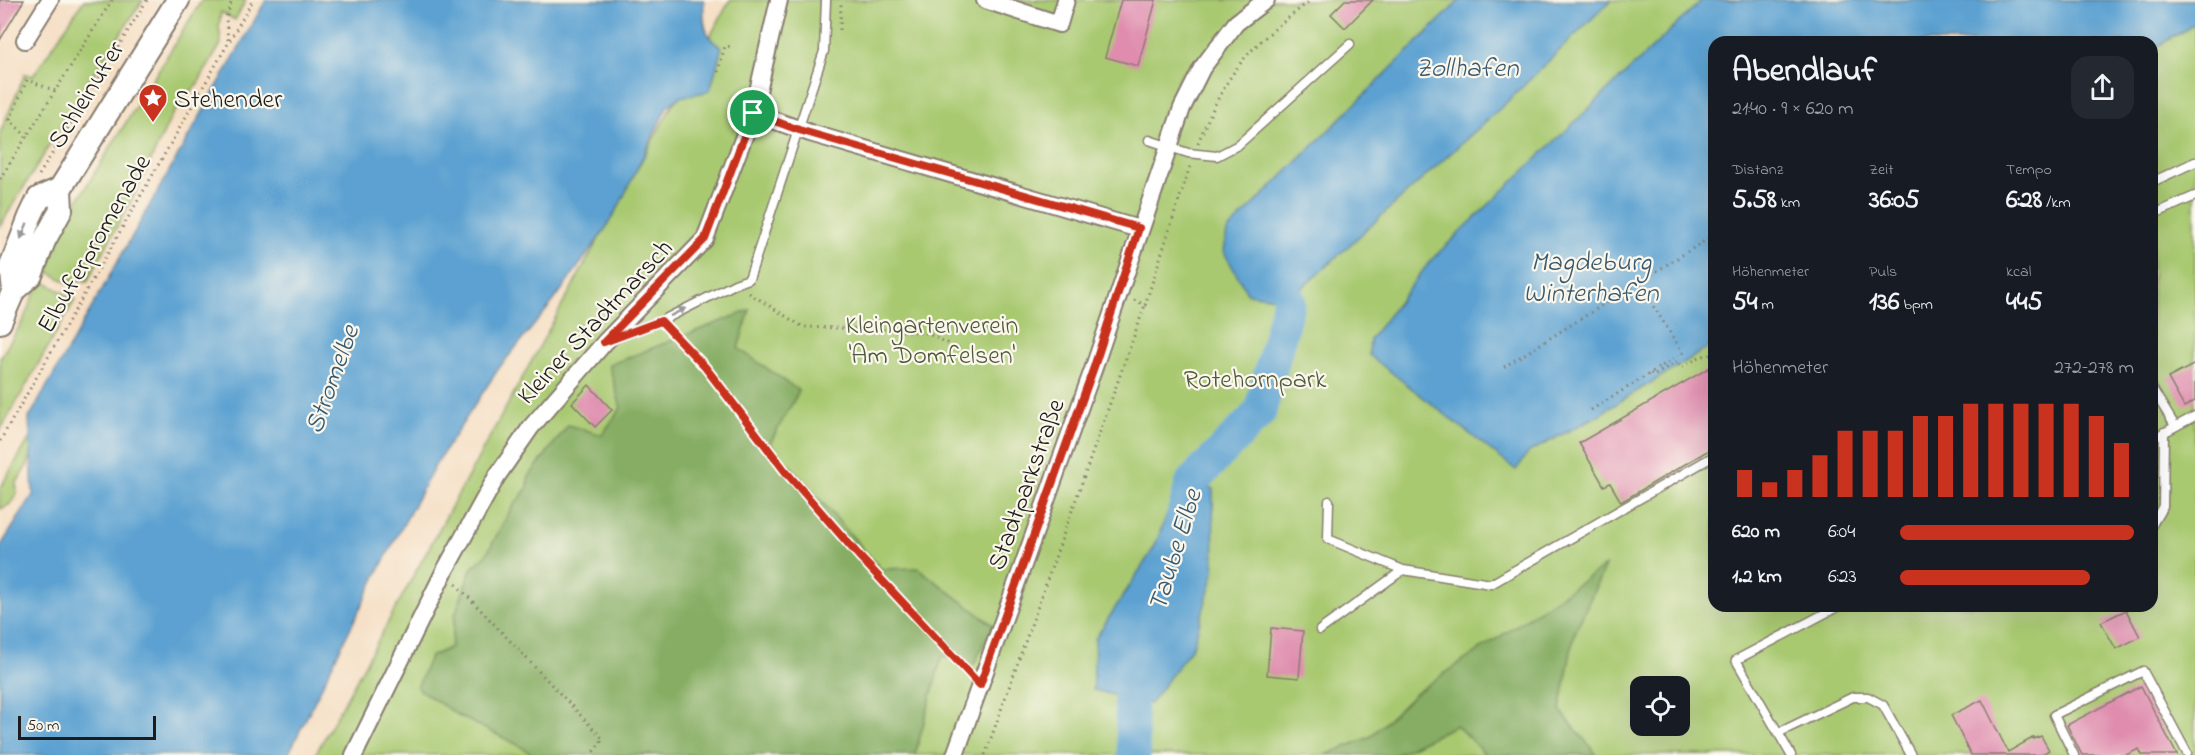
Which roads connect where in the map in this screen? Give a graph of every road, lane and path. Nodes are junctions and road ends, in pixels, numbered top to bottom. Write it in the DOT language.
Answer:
graph roads {
  1 [pos="50,0"];
  2 [pos="112,0"];
  3 [pos="147,0"];
  4 [pos="178,0"];
  5 [pos="232,0"];
  6 [pos="253,0"];
  7 [pos="779,0"];
  8 [pos="826,0"];
  9 [pos="985,0"];
  10 [pos="1066,0"];
  11 [pos="1266,0"];
  12 [pos="24,40"];
  13 [pos="229,42"];
  14 [pos="1350,44"];
  15 [pos="733,47"];
  16 [pos="718,72"];
  17 [pos="56,91"];
  18 [pos="753,113"];
  19 [pos="799,130"];
  20 [pos="27,137"];
  21 [pos="1149,140"];
  22 [pos="1169,146"];
  23 [pos="2195,162"];
  24 [pos="0,179"];
  25 [pos="2158,179"];
  26 [pos="36,181"];
  27 [pos="2195,196"];
  28 [pos="2158,212"];
  29 [pos="1139,228"];
  30 [pos="1708,239"];
  31 [pos="1638,282"];
  32 [pos="735,284"];
  33 [pos="1145,305"];
  34 [pos="661,321"];
  35 [pos="0,322"];
  36 [pos="604,342"];
  37 [pos="967,352"];
  38 [pos="1708,355"];
  39 [pos="1504,367"];
  40 [pos="1651,373"];
  41 [pos="2158,398"];
  42 [pos="1591,410"];
  43 [pos="2195,416"];
  44 [pos="2175,426"];
  45 [pos="2164,432"];
  46 [pos="2158,436"];
  47 [pos="0,441"];
  48 [pos="1708,459"];
  49 [pos="1329,501"];
  50 [pos="2158,515"];
  51 [pos="1403,570"];
  52 [pos="444,572"];
  53 [pos="1828,612"];
  54 [pos="1320,630"];
  55 [pos="980,685"];
  56 [pos="1778,733"];
  57 [pos="2188,752"];
  58 [pos="354,755"];
  59 [pos="591,755"];
  60 [pos="956,755"];
  61 [pos="985,755"];
  62 [pos="1791,755"];
  63 [pos="1911,755"];
  64 [pos="2074,755"];
  1 -- 12 [label="street"];
  2 -- 17 [label="path"];
  3 -- 26 [label="path, Schleinufer"];
  4 -- 35 [label="main road, Schleinufer"];
  5 -- 13 [label="path"];
  6 -- 13 [label="path, Elbuferpromenade"];
  7 -- 18 [label="street, Kleiner Stadtmarsch"];
  8 -- 19 [label="lane"];
  9 -- 10 [label="street"];
  11 -- 22 [label="street, Stadtparkstraße"];
  13 -- 47 [label="path, Elbuferpromenade"];
  14 -- 22 [label="lane"];
  15 -- 16 [label="path"];
  17 -- 20 [label="path"];
  17 -- 20 [label="path"];
  18 -- 19 [label="street"];
  18 -- 36 [label="street, Kleiner Stadtmarsch"];
  19 -- 29 [label="street"];
  19 -- 32 [label="lane"];
  20 -- 24 [label="path"];
  21 -- 22 [label="lane"];
  22 -- 29 [label="street, Stadtparkstraße"];
  23 -- 25 [label="lane"];
  27 -- 28 [label="lane"];
  29 -- 55 [label="street, Stadtparkstraße"];
  30 -- 31 [label="path"];
  31 -- 39 [label="path"];
  31 -- 40 [label="path"];
  34 -- 32 [label="lane, one-way"];
  32 -- 37 [label="path"];
  33 -- 61 [label="path"];
  34 -- 36 [label="lane"];
  34 -- 55 [label="path"];
  36 -- 52 [label="street, Kleiner Stadtmarsch"];
  38 -- 40 [label="path"];
  40 -- 42 [label="path"];
  41 -- 44 [label="lane"];
  43 -- 44 [label="lane"];
  44 -- 45 [label="lane"];
  45 -- 46 [label="lane"];
  45 -- 50 [label="lane"];
  48 -- 51 [label="lane"];
  49 -- 51 [label="lane"];
  51 -- 54 [label="lane"];
  52 -- 58 [label="street, Kleiner Stadtmarsch"];
  52 -- 59 [label="path"];
  53 -- 56 [label="lane"];
  55 -- 60 [label="street, Stadtparkstraße"];
  56 -- 62 [label="lane"];
  56 -- 63 [label="lane"];
  57 -- 64 [label="lane"];
}
